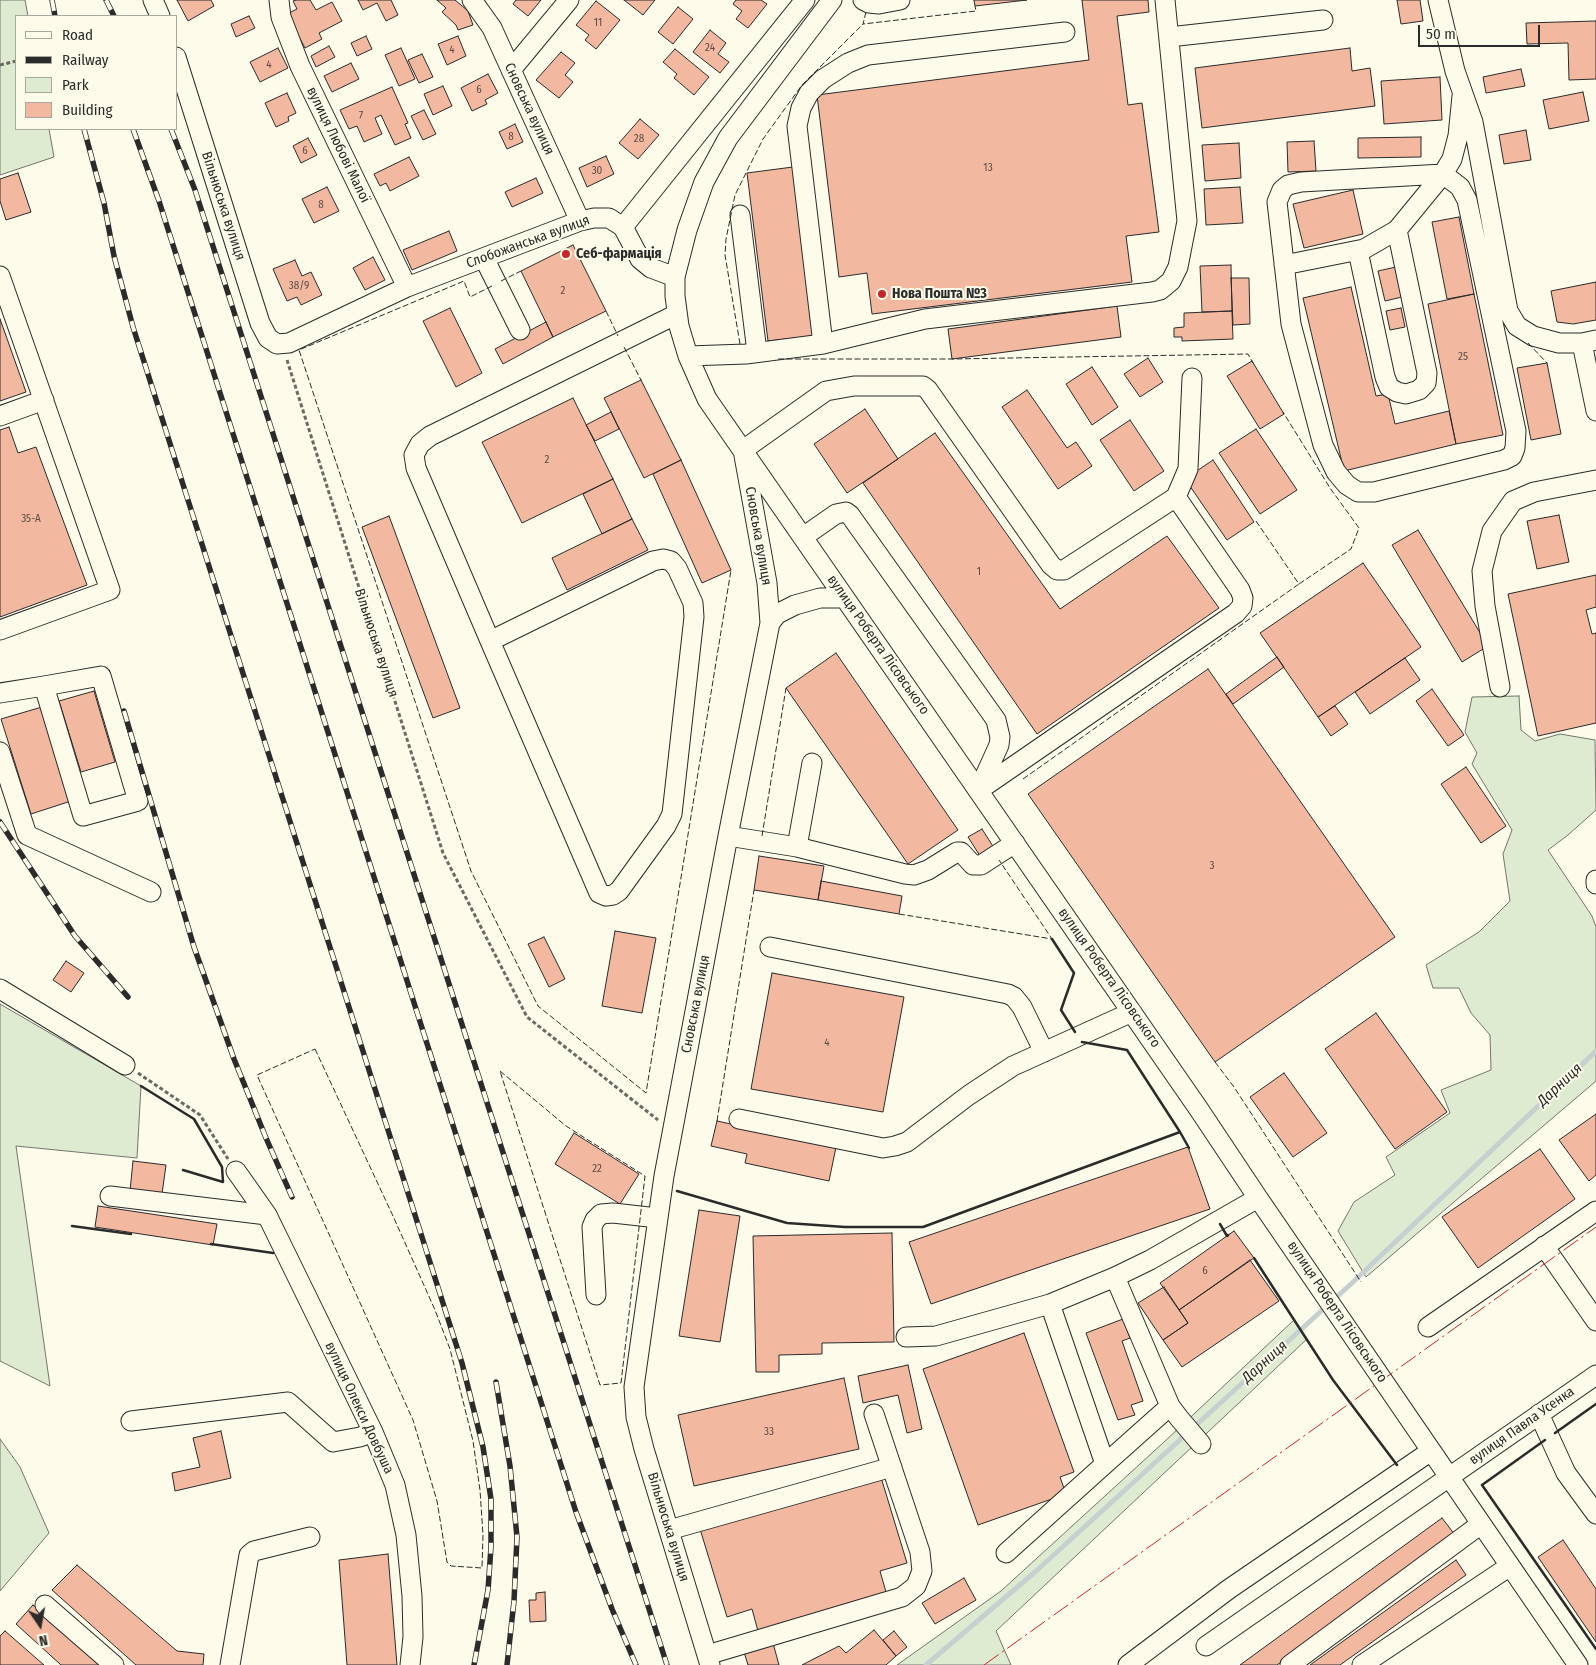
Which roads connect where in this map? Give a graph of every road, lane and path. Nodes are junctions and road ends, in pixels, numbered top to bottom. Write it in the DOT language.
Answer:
graph roads {
  1 [pos="153,0"];
  2 [pos="279,0"];
  3 [pos="472,0"];
  4 [pos="568,0"];
  5 [pos="805,0"];
  6 [pos="832,0"];
  7 [pos="863,0"];
  8 [pos="900,0"];
  9 [pos="1165,0"];
  10 [pos="1438,0"];
  11 [pos="160,15"];
  12 [pos="1323,20"];
  13 [pos="1065,32"];
  14 [pos="1168,37"];
  15 [pos="15,61"];
  16 [pos="178,63"];
  17 [pos="0,65"];
  18 [pos="511,70"];
  19 [pos="1463,92"];
  20 [pos="1443,174"];
  21 [pos="740,215"];
  22 [pos="580,221"];
  23 [pos="623,227"];
  24 [pos="1397,230"];
  25 [pos="1358,251"];
  26 [pos="484,258"];
  27 [pos="1284,265"];
  28 [pos="0,276"];
  29 [pos="675,277"];
  30 [pos="406,287"];
  31 [pos="677,314"];
  32 [pos="520,330"];
  33 [pos="1589,342"];
  34 [pos="285,344"];
  35 [pos="823,344"];
  36 [pos="758,352"];
  37 [pos="688,356"];
  38 [pos="1192,378"];
  39 [pos="44,400"];
  40 [pos="1596,411"];
  41 [pos="0,416"];
  42 [pos="743,450"];
  43 [pos="1596,480"];
  44 [pos="1176,497"];
  45 [pos="802,536"];
  46 [pos="844,598"];
  47 [pos="770,623"];
  48 [pos="0,630"];
  49 [pos="490,641"];
  50 [pos="44,686"];
  51 [pos="1500,687"];
  52 [pos="0,693"];
  53 [pos="0,752"];
  54 [pos="812,763"];
  55 [pos="979,790"];
  56 [pos="728,836"];
  57 [pos="1015,843"];
  58 [pos="797,847"];
  59 [pos="1596,880"];
  60 [pos="1596,884"];
  61 [pos="151,892"];
  62 [pos="770,947"];
  63 [pos="0,989"];
  64 [pos="1132,1012"];
  65 [pos="1044,1052"];
  66 [pos="125,1064"];
  67 [pos="739,1119"];
  68 [pos="672,1132"];
  69 [pos="236,1171"];
  70 [pos="110,1196"];
  71 [pos="1258,1198"];
  72 [pos="1596,1211"];
  73 [pos="267,1215"];
  74 [pos="658,1218"];
  75 [pos="1544,1246"];
  76 [pos="1115,1277"];
  77 [pos="596,1295"];
  78 [pos="1050,1304"];
  79 [pos="1596,1321"];
  80 [pos="1428,1327"];
  81 [pos="906,1337"];
  82 [pos="1596,1375"];
  83 [pos="634,1387"];
  84 [pos="1174,1412"];
  85 [pos="874,1414"];
  86 [pos="1539,1414"];
  87 [pos="131,1421"];
  88 [pos="373,1432"];
  89 [pos="1201,1444"];
  90 [pos="1431,1451"];
  91 [pos="1105,1464"];
  92 [pos="892,1467"];
  93 [pos="1448,1477"];
  94 [pos="1596,1514"];
  95 [pos="1481,1524"];
  96 [pos="669,1530"];
  97 [pos="310,1538"];
  98 [pos="1006,1553"];
  99 [pos="1510,1566"];
  100 [pos="45,1605"];
  101 [pos="1206,1646"];
  102 [pos="708,1660"];
  103 [pos="114,1665"];
  104 [pos="230,1665"];
  105 [pos="410,1665"];
  106 [pos="1128,1665"];
  107 [pos="1290,1665"];
  108 [pos="1362,1665"];
  109 [pos="1578,1665"];
  1 -- 11 [label="street"];
  2 -- 30 [label="street, вулиця Любові Малої"];
  3 -- 18 [label="street, Сновська вулиця"];
  4 -- 18 [label="street"];
  5 -- 23 [label="street"];
  6 -- 29 [label="street"];
  7 -- 8 [label="street"];
  9 -- 14 [label="street"];
  10 -- 19 [label="street"];
  12 -- 14 [label="street"];
  13 -- 35 [label="street"];
  14 -- 35 [label="street"];
  15 -- 17 [label="path"];
  16 -- 34 [label="street, Вільнюська вулиця"];
  18 -- 22 [label="street, Сновська вулиця"];
  19 -- 20 [label="street"];
  19 -- 33 [label="street"];
  20 -- 24 [label="street"];
  20 -- 27 [label="street"];
  20 -- 27 [label="street"];
  21 -- 36 [label="street"];
  22 -- 23 [label="street, Слобожанська вулиця"];
  22 -- 26 [label="street, Слобожанська вулиця"];
  23 -- 29 [label="street"];
  24 -- 25 [label="street"];
  24 -- 25 [label="street"];
  25 -- 27 [label="street"];
  26 -- 30 [label="street, Слобожанська вулиця"];
  26 -- 32 [label="street"];
  28 -- 39 [label="street"];
  29 -- 31 [label="street, вулиця Роберта Лісовського"];
  30 -- 34 [label="street, Слобожанська вулиця"];
  31 -- 37 [label="street, вулиця Роберта Лісовського"];
  31 -- 49 [label="street"];
  33 -- 40 [label="street"];
  34 -- 68 [label="path, Вільнюська вулиця"];
  35 -- 36 [label="street"];
  36 -- 37 [label="street"];
  37 -- 42 [label="street, вулиця Роберта Лісовського"];
  38 -- 44 [label="street"];
  39 -- 41 [label="street"];
  39 -- 48 [label="street"];
  42 -- 44 [label="street"];
  42 -- 45 [label="street, вулиця Роберта Лісовського"];
  42 -- 47 [label="street, Сновська вулиця"];
  43 -- 51 [label="street"];
  44 -- 55 [label="street"];
  45 -- 46 [label="street, вулиця Роберта Лісовського"];
  45 -- 55 [label="street"];
  46 -- 47 [label="street"];
  46 -- 55 [label="street, вулиця Роберта Лісовського"];
  47 -- 56 [label="street, Сновська вулиця"];
  49 -- 49 [label="street"];
  50 -- 50 [label="street"];
  50 -- 52 [label="street"];
  53 -- 61 [label="street"];
  54 -- 58 [label="street"];
  55 -- 57 [label="street, вулиця Роберта Лісовського"];
  56 -- 58 [label="street"];
  56 -- 68 [label="street, Сновська вулиця"];
  57 -- 58 [label="street"];
  57 -- 64 [label="street, вулиця Роберта Лісовського"];
  59 -- 60 [label="street"];
  62 -- 65 [label="street"];
  63 -- 66 [label="street"];
  64 -- 65 [label="street"];
  64 -- 71 [label="street, вулиця Роберта Лісовського"];
  65 -- 67 [label="street"];
  66 -- 69 [label="path"];
  68 -- 74 [label="street, Сновська вулиця"];
  69 -- 73 [label="street, вулиця Олекси Довбуша"];
  70 -- 73 [label="street"];
  71 -- 76 [label="street"];
  71 -- 90 [label="street, вулиця Роберта Лісовського"];
  72 -- 75 [label="street"];
  73 -- 88 [label="street, вулиця Олекси Довбуша"];
  74 -- 77 [label="street"];
  74 -- 83 [label="street, Сновська вулиця"];
  75 -- 79 [label="street"];
  75 -- 80 [label="street"];
  76 -- 78 [label="street"];
  76 -- 84 [label="street"];
  78 -- 81 [label="street"];
  78 -- 91 [label="street"];
  82 -- 86 [label="street, вулиця Павла Усенка"];
  83 -- 96 [label="street, Вільнюська вулиця"];
  84 -- 89 [label="street"];
  84 -- 91 [label="street"];
  85 -- 92 [label="street"];
  86 -- 93 [label="street, вулиця Павла Усенка"];
  86 -- 94 [label="street"];
  87 -- 88 [label="street"];
  88 -- 105 [label="street, вулиця Олекси Довбуша"];
  90 -- 93 [label="street, вулиця Роберта Лісовського"];
  90 -- 106 [label="street"];
  91 -- 98 [label="street"];
  92 -- 96 [label="street"];
  92 -- 102 [label="street"];
  93 -- 95 [label="street, вулиця Роберта Лісовського"];
  93 -- 101 [label="street, вулиця Павла Усенка"];
  95 -- 99 [label="street, вулиця Роберта Лісовського"];
  95 -- 107 [label="street"];
  96 -- 102 [label="street, Вільнюська вулиця"];
  97 -- 104 [label="street"];
  99 -- 108 [label="street"];
  99 -- 109 [label="street, вулиця Роберта Лісовського"];
  100 -- 103 [label="street"];
}
